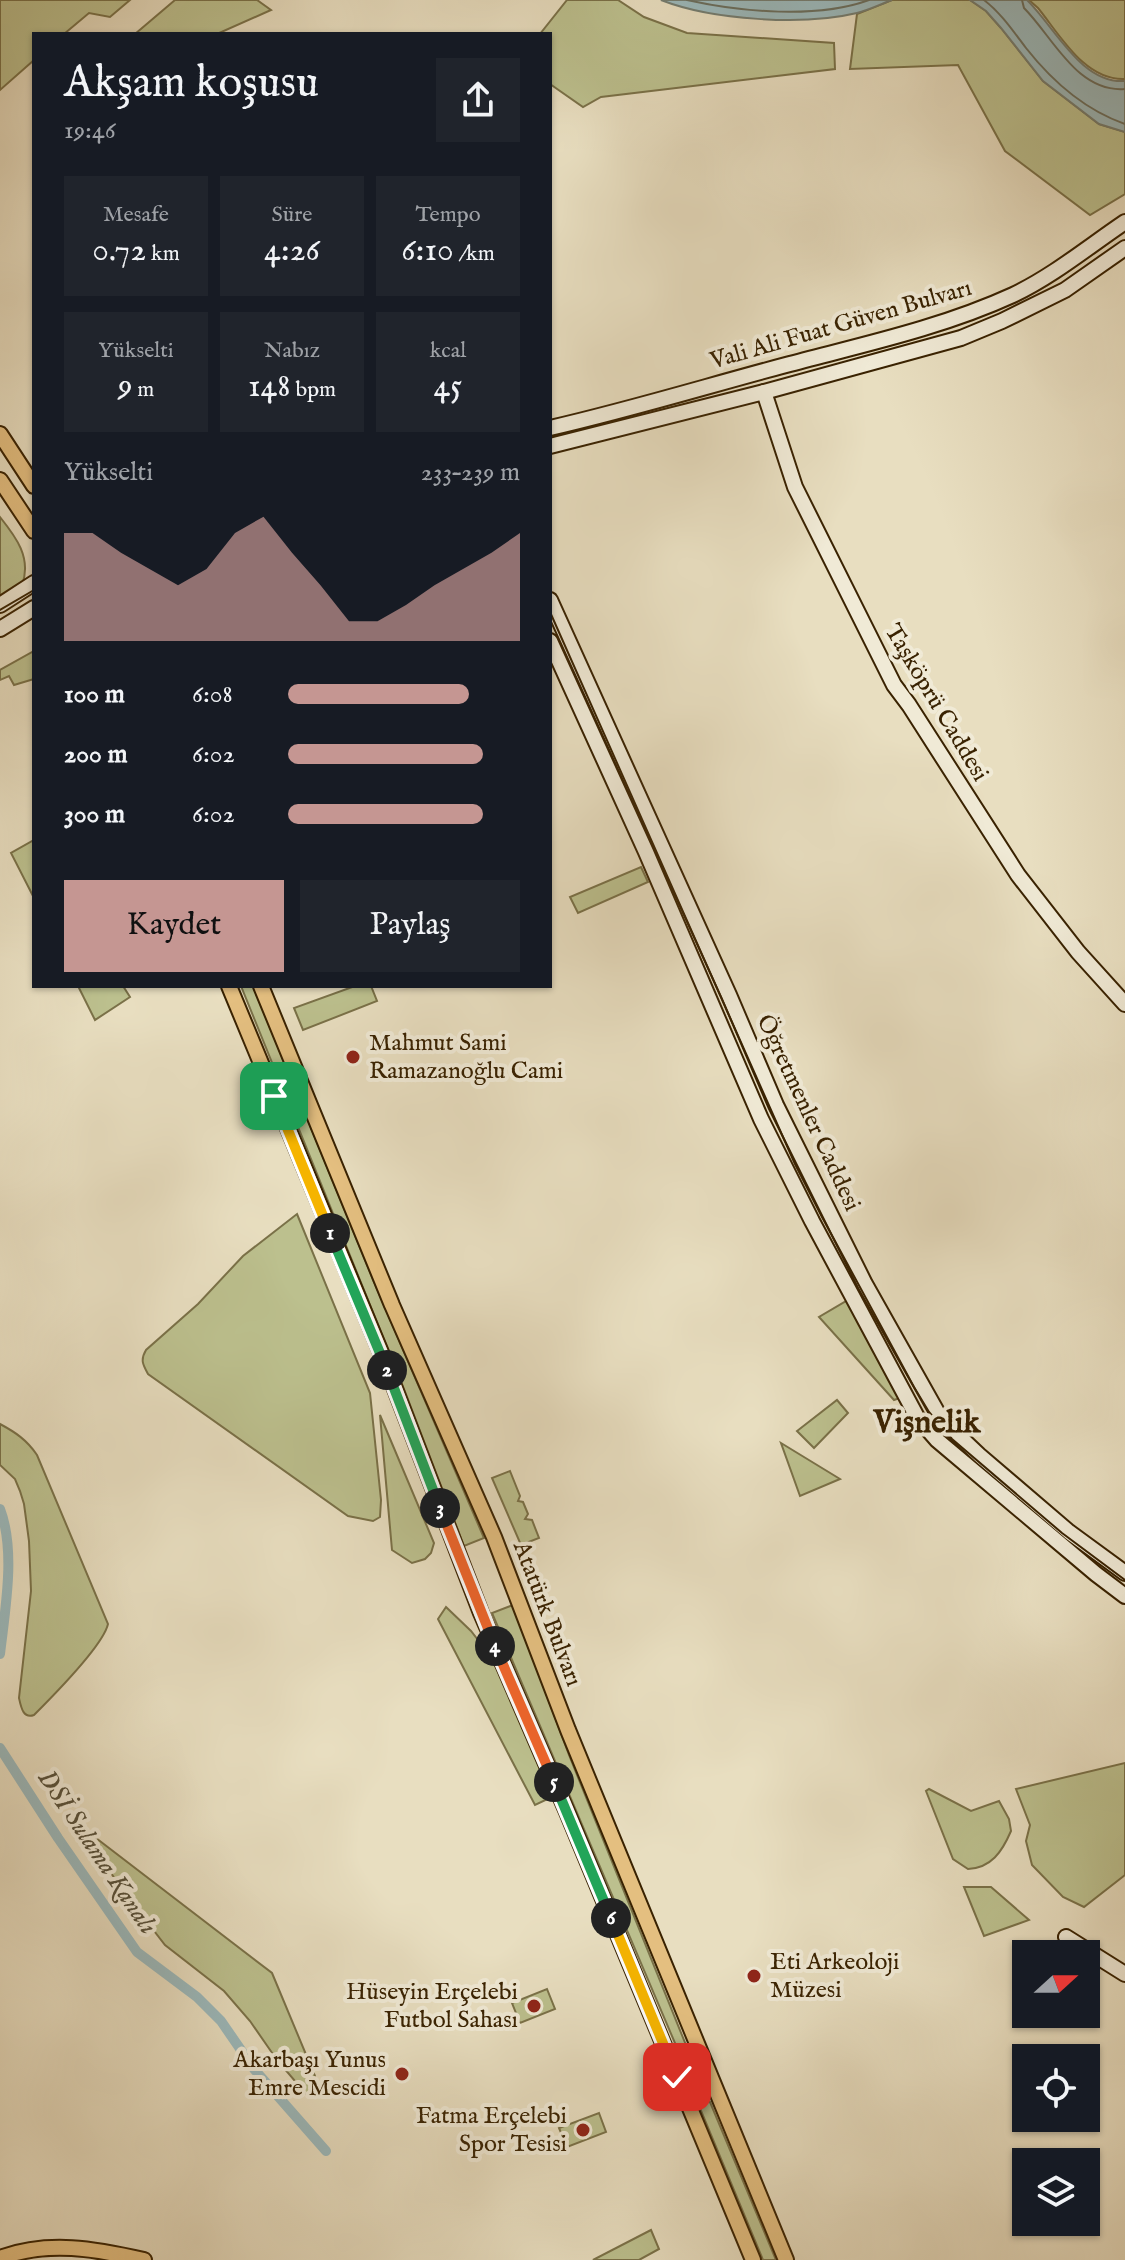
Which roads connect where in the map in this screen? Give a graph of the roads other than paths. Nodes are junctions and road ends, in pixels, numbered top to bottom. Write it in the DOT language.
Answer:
graph roads {
  1 [pos="1125,222"];
  2 [pos="1125,248"];
  3 [pos="764,392"];
  4 [pos="552,428"];
  5 [pos="0,434"];
  6 [pos="552,445"];
  7 [pos="0,480"];
  8 [pos="32,483"];
  9 [pos="32,528"];
  10 [pos="32,584"];
  11 [pos="552,604"];
  12 [pos="0,605"];
  13 [pos="32,609"];
  14 [pos="0,629"];
  15 [pos="552,645"];
  16 [pos="230,988"];
  17 [pos="262,988"];
  18 [pos="1125,1004"];
  19 [pos="1125,1573"];
  20 [pos="1125,1596"];
  21 [pos="1066,1937"];
  22 [pos="1125,1974"];
  23 [pos="0,2258"];
  24 [pos="144,2260"];
  25 [pos="753,2260"];
  26 [pos="786,2260"];
  1 -- 4 [label="main road, Vali Ali Fuat Güven Bulvarı"];
  2 -- 3 [label="main road, Vali Ali Fuat Güven Bulvarı"];
  3 -- 6 [label="main road, Vali Ali Fuat Güven Bulvarı"];
  3 -- 18 [label="main road, Taşköprü Caddesi"];
  5 -- 8 [label="main road"];
  7 -- 9 [label="main road"];
  10 -- 12 [label="main road"];
  11 -- 19 [label="main road, Öğretmenler Caddesi"];
  13 -- 14 [label="main road"];
  15 -- 20 [label="main road, Öğretmenler Caddesi"];
  16 -- 25 [label="main road"];
  17 -- 26 [label="main road, Atatürk Bulvarı"];
  21 -- 22 [label="main road"];
  23 -- 24 [label="main road"];
}
